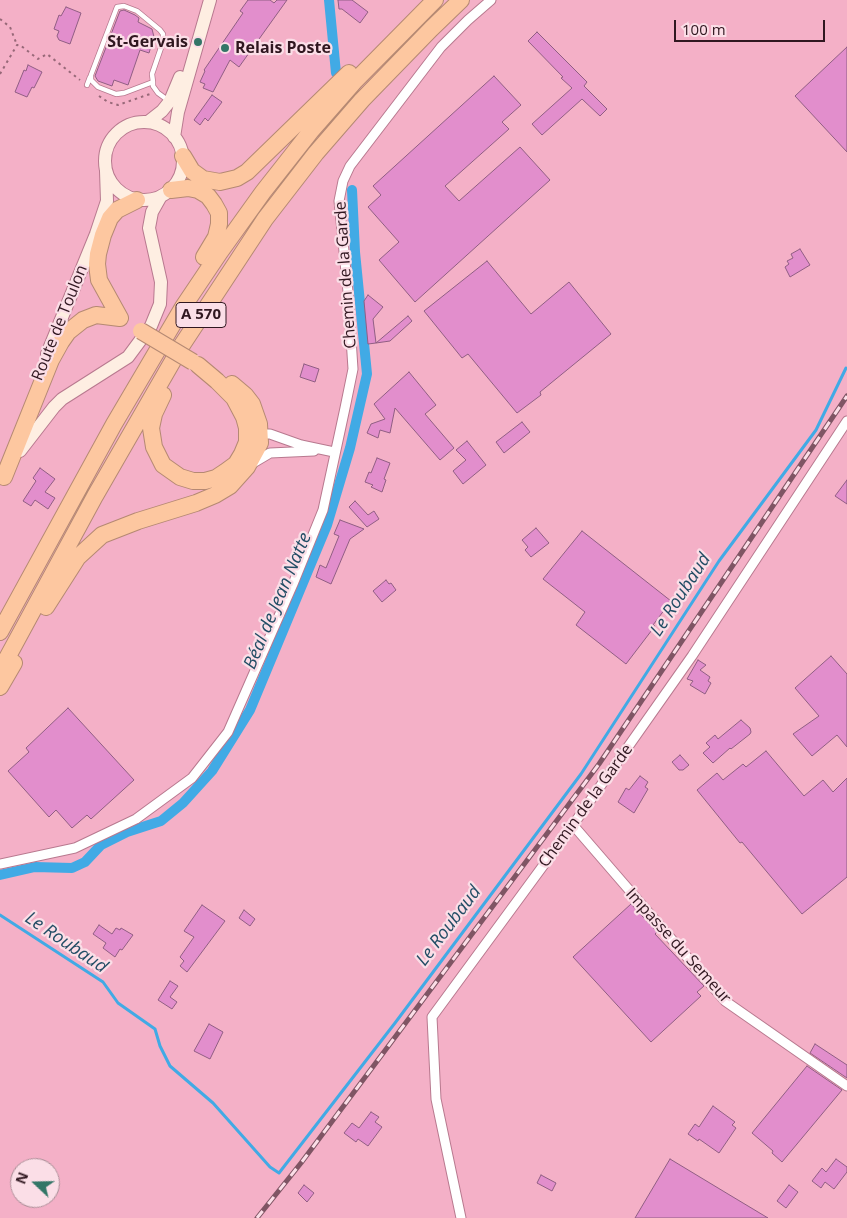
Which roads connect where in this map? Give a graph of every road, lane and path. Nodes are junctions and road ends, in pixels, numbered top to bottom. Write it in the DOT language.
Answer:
graph roads {
  1 [pos="201,0"];
  2 [pos="210,0"];
  3 [pos="425,0"];
  4 [pos="435,0"];
  5 [pos="461,0"];
  6 [pos="491,0"];
  7 [pos="0,19"];
  8 [pos="431,29"];
  9 [pos="17,45"];
  10 [pos="0,74"];
  11 [pos="91,75"];
  12 [pos="153,82"];
  13 [pos="87,85"];
  14 [pos="157,92"];
  15 [pos="170,101"];
  16 [pos="148,122"];
  17 [pos="174,137"];
  18 [pos="183,156"];
  19 [pos="106,171"];
  20 [pos="166,193"];
  21 [pos="137,200"];
  22 [pos="94,240"];
  23 [pos="120,318"];
  24 [pos="196,364"];
  25 [pos="847,421"];
  26 [pos="258,442"];
  27 [pos="334,452"];
  28 [pos="1,478"];
  29 [pos="0,615"];
  30 [pos="0,632"];
  31 [pos="0,671"];
  32 [pos="0,687"];
  33 [pos="573,825"];
  34 [pos="0,864"];
  35 [pos="847,1086"];
  36 [pos="461,1218"];
  1 -- 15 [label="main road"];
  2 -- 17 [label="main road"];
  3 -- 18 [label="highway"];
  4 -- 30 [label="highway, A 570"];
  5 -- 8 [label="highway, A 570"];
  6 -- 27 [label="street, Chemin de la Garde"];
  7 -- 9 [label="path"];
  8 -- 26 [label="highway"];
  8 -- 31 [label="highway, A 570"];
  9 -- 10 [label="path"];
  9 -- 13 [label="path"];
  11 -- 12 [label="lane"];
  11 -- 12 [label="lane"];
  11 -- 13 [label="lane"];
  12 -- 14 [label="lane"];
  13 -- 14 [label="path"];
  14 -- 15 [label="lane"];
  15 -- 16 [label="main road"];
  16 -- 17 [label="main road"];
  16 -- 19 [label="main road"];
  17 -- 18 [label="main road"];
  18 -- 20 [label="main road"];
  19 -- 21 [label="main road"];
  19 -- 22 [label="main road, Route de Toulon"];
  20 -- 21 [label="main road"];
  20 -- 28 [label="main road, Route de Toulon"];
  20 -- 29 [label="highway"];
  21 -- 23 [label="highway"];
  22 -- 23 [label="highway"];
  22 -- 28 [label="main road, Route de Toulon"];
  23 -- 24 [label="highway, bridge"];
  23 -- 28 [label="highway"];
  24 -- 26 [label="highway"];
  24 -- 26 [label="highway"];
  25 -- 33 [label="street, Chemin de la Garde"];
  26 -- 27 [label="street"];
  26 -- 27 [label="street"];
  26 -- 32 [label="highway"];
  27 -- 34 [label="street, Chemin de la Garde"];
  33 -- 35 [label="street, Impasse du Semeur"];
  33 -- 36 [label="street, Chemin de la Garde"];
}
